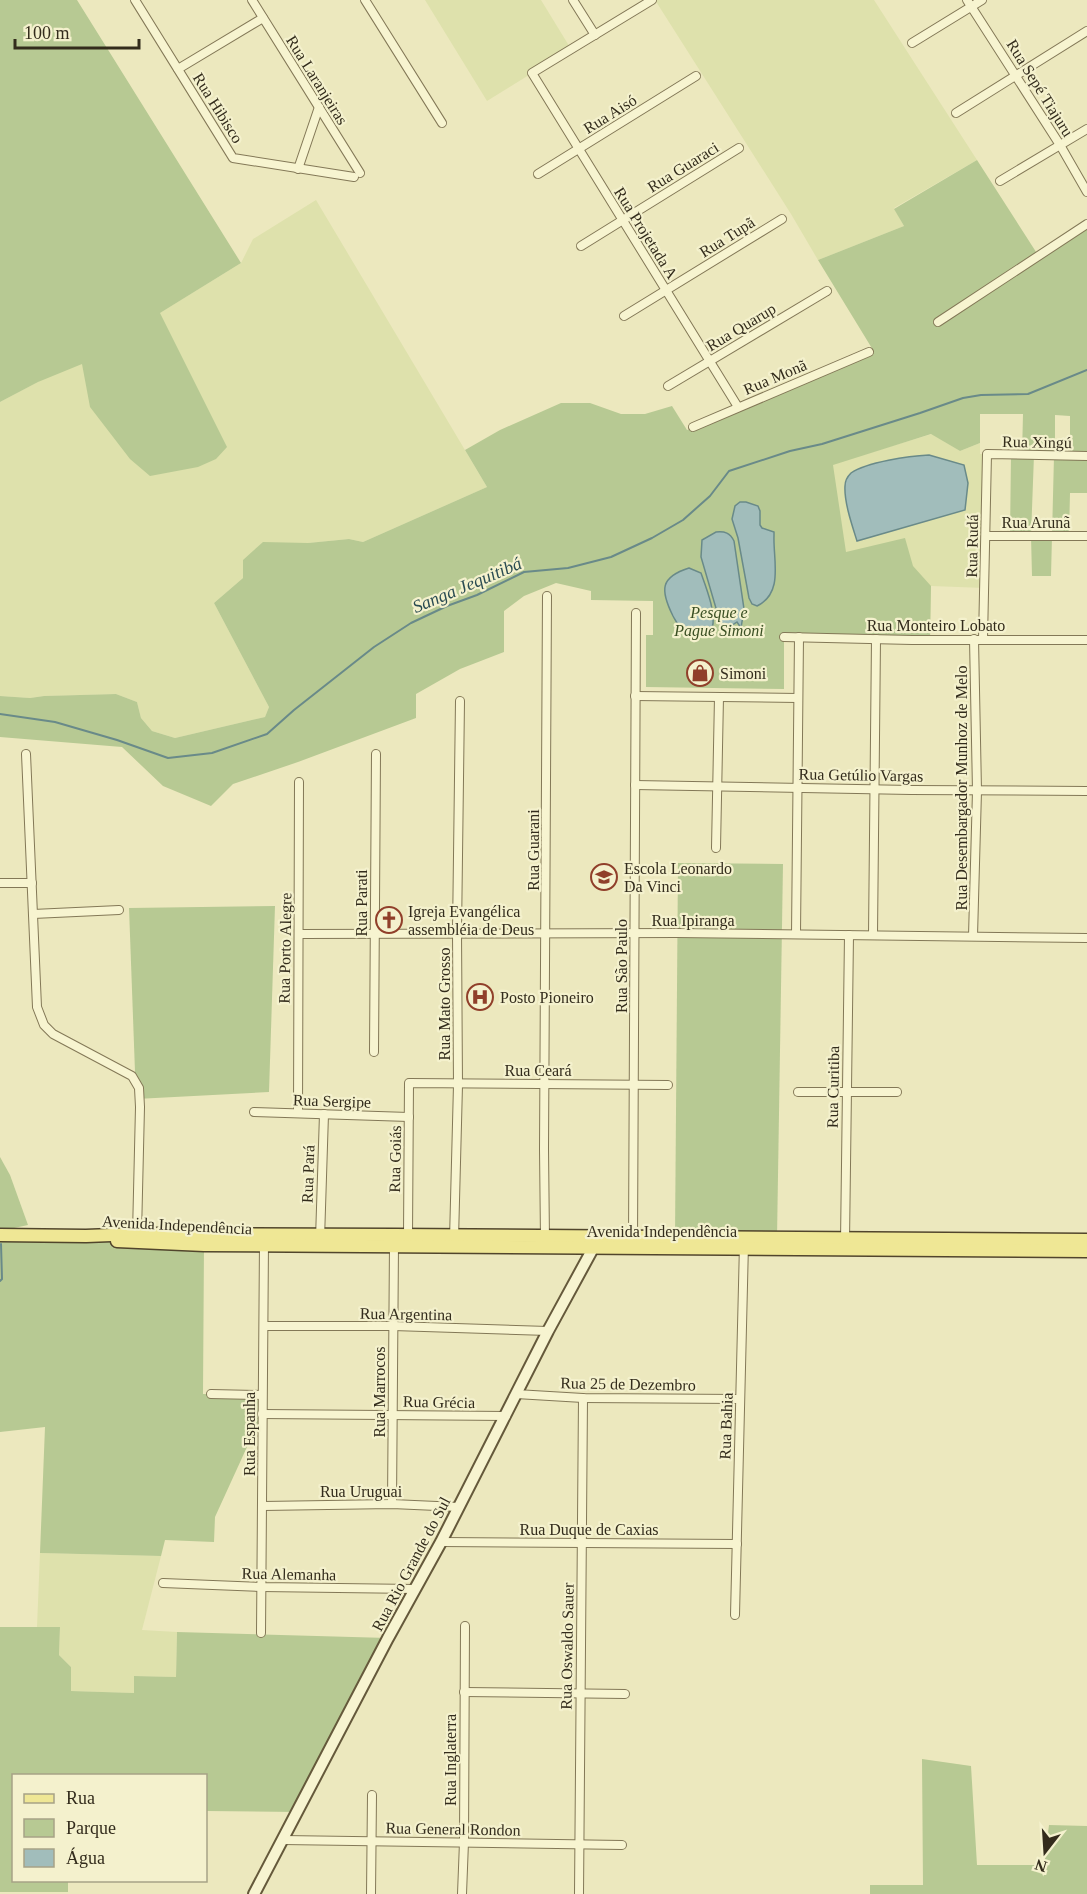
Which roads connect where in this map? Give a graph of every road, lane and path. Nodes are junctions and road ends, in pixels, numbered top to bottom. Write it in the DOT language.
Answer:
graph roads {
  1 [pos="135,0"];
  2 [pos="252,0"];
  3 [pos="365,0"];
  4 [pos="573,0"];
  5 [pos="652,0"];
  6 [pos="982,0"];
  7 [pos="970,3"];
  8 [pos="263,18"];
  9 [pos="1087,31"];
  10 [pos="595,35"];
  11 [pos="912,43"];
  12 [pos="178,69"];
  13 [pos="1016,75"];
  14 [pos="696,76"];
  15 [pos="319,107"];
  16 [pos="956,113"];
  17 [pos="442,123"];
  18 [pos="1087,129"];
  19 [pos="1060,145"];
  20 [pos="739,148"];
  21 [pos="579,149"];
  22 [pos="298,168"];
  23 [pos="538,174"];
  24 [pos="357,175"];
  25 [pos="1000,181"];
  26 [pos="1087,192"];
  27 [pos="782,219"];
  28 [pos="623,220"];
  29 [pos="1087,224"];
  30 [pos="581,246"];
  31 [pos="666,291"];
  32 [pos="827,291"];
  33 [pos="624,316"];
  34 [pos="938,322"];
  35 [pos="869,352"];
  36 [pos="710,361"];
  37 [pos="668,386"];
  38 [pos="738,407"];
  39 [pos="693,427"];
  40 [pos="987,454"];
  41 [pos="1087,456"];
  42 [pos="986,536"];
  43 [pos="1087,536"];
  44 [pos="547,596"];
  45 [pos="636,613"];
  46 [pos="784,637"];
  47 [pos="799,637"];
  48 [pos="876,639"];
  49 [pos="979,639"];
  50 [pos="1087,640"];
  51 [pos="635,696"];
  52 [pos="719,697"];
  53 [pos="798,698"];
  54 [pos="460,701"];
  55 [pos="26,754"];
  56 [pos="376,754"];
  57 [pos="299,782"];
  58 [pos="635,785"];
  59 [pos="717,786"];
  60 [pos="797,787"];
  61 [pos="874,788"];
  62 [pos="976,791"];
  63 [pos="1087,791"];
  64 [pos="716,848"];
  65 [pos="0,883"];
  66 [pos="32,883"];
  67 [pos="119,910"];
  68 [pos="33,914"];
  69 [pos="457,933"];
  70 [pos="546,933"];
  71 [pos="635,933"];
  72 [pos="299,934"];
  73 [pos="375,934"];
  74 [pos="796,934"];
  75 [pos="849,935"];
  76 [pos="873,935"];
  77 [pos="973,936"];
  78 [pos="1087,938"];
  79 [pos="374,1052"];
  80 [pos="409,1083"];
  81 [pos="545,1083"];
  82 [pos="458,1085"];
  83 [pos="634,1085"];
  84 [pos="668,1085"];
  85 [pos="798,1092"];
  86 [pos="847,1092"];
  87 [pos="897,1092"];
  88 [pos="254,1112"];
  89 [pos="298,1113"];
  90 [pos="324,1114"];
  91 [pos="409,1118"];
  92 [pos="137,1234"];
  93 [pos="4,1235"];
  94 [pos="408,1235"];
  95 [pos="86,1236"];
  96 [pos="264,1239"];
  97 [pos="238,1240"];
  98 [pos="320,1240"];
  99 [pos="394,1240"];
  100 [pos="1087,1240"];
  101 [pos="454,1241"];
  102 [pos="545,1241"];
  103 [pos="597,1242"];
  104 [pos="633,1242"];
  105 [pos="744,1243"];
  106 [pos="845,1244"];
  107 [pos="892,1244"];
  108 [pos="1087,1251"];
  109 [pos="264,1326"];
  110 [pos="393,1326"];
  111 [pos="548,1331"];
  112 [pos="211,1394"];
  113 [pos="516,1394"];
  114 [pos="262,1395"];
  115 [pos="584,1398"];
  116 [pos="740,1399"];
  117 [pos="262,1414"];
  118 [pos="394,1415"];
  119 [pos="506,1416"];
  120 [pos="392,1504"];
  121 [pos="263,1506"];
  122 [pos="459,1507"];
  123 [pos="441,1542"];
  124 [pos="582,1542"];
  125 [pos="737,1544"];
  126 [pos="163,1583"];
  127 [pos="262,1587"];
  128 [pos="415,1589"];
  129 [pos="735,1615"];
  130 [pos="465,1626"];
  131 [pos="261,1633"];
  132 [pos="464,1692"];
  133 [pos="580,1694"];
  134 [pos="625,1694"];
  135 [pos="372,1795"];
  136 [pos="283,1840"];
  137 [pos="371,1842"];
  138 [pos="464,1842"];
  139 [pos="579,1845"];
  140 [pos="622,1845"];
  141 [pos="254,1894"];
  142 [pos="371,1894"];
  143 [pos="462,1894"];
  144 [pos="579,1894"];
  1 -- 12 [label="street, Rua Hibisco"];
  2 -- 8 [label="street, Rua Laranjeiras"];
  3 -- 17 [label="street"];
  4 -- 10 [label="street"];
  5 -- 10 [label="street"];
  6 -- 7 [label="street"];
  7 -- 11 [label="street"];
  7 -- 13 [label="street, Rua Sepé Tiajuru"];
  8 -- 12 [label="street"];
  8 -- 15 [label="street, Rua Laranjeiras"];
  9 -- 13 [label="street"];
  10 -- 21 [label="street, Rua Projetada A"];
  12 -- 22 [label="street, Rua Hibisco"];
  13 -- 16 [label="street"];
  13 -- 19 [label="street, Rua Sepé Tiajuru"];
  14 -- 21 [label="street, Rua Aisó"];
  15 -- 22 [label="street"];
  15 -- 24 [label="street, Rua Laranjeiras"];
  18 -- 19 [label="street"];
  19 -- 25 [label="street"];
  19 -- 26 [label="street, Rua Sepé Tiajuru"];
  20 -- 28 [label="street, Rua Guaraci"];
  21 -- 23 [label="street, Rua Aisó"];
  21 -- 28 [label="street, Rua Projetada A"];
  22 -- 24 [label="street, Rua Hibisco"];
  27 -- 31 [label="street, Rua Tupã"];
  28 -- 30 [label="street, Rua Guaraci"];
  28 -- 31 [label="street, Rua Projetada A"];
  29 -- 34 [label="street"];
  31 -- 33 [label="street, Rua Tupã"];
  31 -- 36 [label="street, Rua Projetada A"];
  32 -- 36 [label="street, Rua Quarup"];
  35 -- 38 [label="street, Rua Monã"];
  36 -- 37 [label="street, Rua Quarup"];
  36 -- 38 [label="street, Rua Projetada A"];
  38 -- 39 [label="street, Rua Monã"];
  40 -- 41 [label="street, Rua Xingú"];
  40 -- 42 [label="street, Rua Rudá"];
  42 -- 43 [label="street, Rua Arunã"];
  42 -- 49 [label="street, Rua Rudá"];
  44 -- 70 [label="street, Rua Guarani"];
  45 -- 51 [label="street, Rua São Paulo"];
  46 -- 47 [label="street, Rua Monteiro Lobato"];
  47 -- 48 [label="street, Rua Monteiro Lobato"];
  47 -- 53 [label="street"];
  48 -- 49 [label="street, Rua Monteiro Lobato"];
  48 -- 61 [label="street"];
  49 -- 50 [label="street, Rua Monteiro Lobato"];
  49 -- 62 [label="street, Rua Desembargador Munhoz de Melo"];
  51 -- 52 [label="street"];
  51 -- 58 [label="street, Rua São Paulo"];
  52 -- 53 [label="street"];
  52 -- 59 [label="street"];
  53 -- 60 [label="street"];
  54 -- 69 [label="street, Rua Mato Grosso"];
  55 -- 66 [label="street"];
  56 -- 73 [label="street, Rua Parati"];
  57 -- 72 [label="street, Rua Porto Alegre"];
  58 -- 59 [label="street, Rua Getúlio Vargas"];
  58 -- 71 [label="street, Rua São Paulo"];
  59 -- 60 [label="street, Rua Getúlio Vargas"];
  59 -- 64 [label="street"];
  60 -- 61 [label="street, Rua Getúlio Vargas"];
  60 -- 74 [label="street"];
  61 -- 62 [label="street, Rua Getúlio Vargas"];
  61 -- 76 [label="street"];
  62 -- 63 [label="street, Rua Getúlio Vargas"];
  62 -- 77 [label="street, Rua Desembargador Munhoz de Melo"];
  65 -- 66 [label="street"];
  66 -- 68 [label="street"];
  67 -- 68 [label="street"];
  68 -- 92 [label="street"];
  69 -- 70 [label="street, Rua Ipiranga"];
  69 -- 73 [label="street, Rua Ipiranga"];
  69 -- 82 [label="street, Rua Mato Grosso"];
  70 -- 71 [label="street, Rua Ipiranga"];
  70 -- 81 [label="street, Rua Guarani"];
  71 -- 74 [label="street, Rua Ipiranga"];
  71 -- 83 [label="street, Rua São Paulo"];
  72 -- 73 [label="street, Rua Ipiranga"];
  72 -- 89 [label="street, Rua Porto Alegre"];
  73 -- 79 [label="street, Rua Parati"];
  74 -- 75 [label="street, Rua Ipiranga"];
  75 -- 76 [label="street, Rua Ipiranga"];
  75 -- 86 [label="street, Rua Curitiba"];
  76 -- 77 [label="street, Rua Ipiranga"];
  77 -- 78 [label="street, Rua Ipiranga"];
  80 -- 82 [label="street, Rua Ceará"];
  80 -- 91 [label="street, Rua Goiás"];
  81 -- 82 [label="street, Rua Ceará"];
  81 -- 83 [label="street, Rua Ceará"];
  81 -- 102 [label="street, Rua Guarani"];
  82 -- 101 [label="street, Rua Mato Grosso"];
  83 -- 84 [label="street, Rua Ceará"];
  83 -- 104 [label="street, Rua São Paulo"];
  85 -- 86 [label="street"];
  86 -- 87 [label="street"];
  86 -- 106 [label="street, Rua Curitiba"];
  88 -- 89 [label="street, Rua Sergipe"];
  89 -- 90 [label="street, Rua Sergipe"];
  90 -- 91 [label="street, Rua Sergipe"];
  90 -- 98 [label="street, Rua Pará"];
  91 -- 94 [label="street, Rua Goiás"];
  92 -- 95 [label="main road, Avenida Independência"];
  92 -- 97 [label="main road, Avenida Independência"];
  93 -- 95 [label="main road"];
  94 -- 99 [label="main road, Avenida Independência"];
  94 -- 101 [label="main road, Avenida Independência"];
  95 -- 97 [label="main road, Avenida Independência"];
  96 -- 97 [label="main road, Avenida Independência"];
  96 -- 98 [label="main road, Avenida Independência"];
  96 -- 109 [label="street, Rua Espanha"];
  98 -- 99 [label="main road, Avenida Independência"];
  99 -- 101 [label="main road, Avenida Independência"];
  99 -- 110 [label="street, Rua Marrocos"];
  100 -- 107 [label="main road, Avenida Independência"];
  101 -- 102 [label="main road, Avenida Independência"];
  102 -- 103 [label="main road, Avenida Independência"];
  103 -- 104 [label="main road, Avenida Independência"];
  103 -- 111 [label="street, Rua Rio Grande do Sul"];
  104 -- 105 [label="main road, Avenida Independência"];
  105 -- 106 [label="main road, Avenida Independência"];
  105 -- 116 [label="street, Rua Bahia"];
  106 -- 107 [label="main road, Avenida Independência"];
  107 -- 108 [label="main road, Avenida Independência"];
  109 -- 110 [label="street, Rua Argentina"];
  109 -- 114 [label="street, Rua Espanha"];
  110 -- 111 [label="street, Rua Argentina"];
  110 -- 118 [label="street, Rua Marrocos"];
  111 -- 113 [label="street, Rua Rio Grande do Sul"];
  112 -- 114 [label="street"];
  113 -- 115 [label="street, Rua 25 de Dezembro"];
  113 -- 119 [label="street, Rua Rio Grande do Sul"];
  114 -- 117 [label="street, Rua Espanha"];
  115 -- 116 [label="street, Rua 25 de Dezembro"];
  115 -- 124 [label="street, Rua Oswaldo Sauer"];
  116 -- 125 [label="street, Rua Bahia"];
  117 -- 118 [label="street, Rua Grécia"];
  117 -- 121 [label="street, Rua Espanha"];
  118 -- 119 [label="street, Rua Grécia"];
  118 -- 120 [label="street, Rua Marrocos"];
  119 -- 122 [label="street, Rua Rio Grande do Sul"];
  120 -- 121 [label="street, Rua Uruguai"];
  120 -- 122 [label="street, Rua Uruguai"];
  121 -- 127 [label="street, Rua Espanha"];
  122 -- 123 [label="street, Rua Rio Grande do Sul"];
  123 -- 124 [label="street, Rua Duque de Caxias"];
  123 -- 128 [label="street, Rua Rio Grande do Sul"];
  124 -- 125 [label="street, Rua Duque de Caxias"];
  124 -- 133 [label="street, Rua Oswaldo Sauer"];
  125 -- 129 [label="street, Rua Bahia"];
  126 -- 127 [label="street, Rua Alemanha"];
  127 -- 128 [label="street, Rua Alemanha"];
  127 -- 131 [label="street, Rua Espanha"];
  128 -- 136 [label="street, Rua Rio Grande do Sul"];
  130 -- 132 [label="street, Rua Inglaterra"];
  132 -- 133 [label="street"];
  132 -- 138 [label="street, Rua Inglaterra"];
  133 -- 134 [label="street"];
  133 -- 139 [label="street, Rua Oswaldo Sauer"];
  135 -- 137 [label="street"];
  136 -- 137 [label="street, Rua General Rondon"];
  136 -- 141 [label="street, Rua Rio Grande do Sul"];
  137 -- 138 [label="street, Rua General Rondon"];
  137 -- 142 [label="street"];
  138 -- 139 [label="street, Rua General Rondon"];
  138 -- 143 [label="street, Rua Inglaterra"];
  139 -- 140 [label="street, Rua General Rondon"];
  139 -- 144 [label="street, Rua Oswaldo Sauer"];
}
